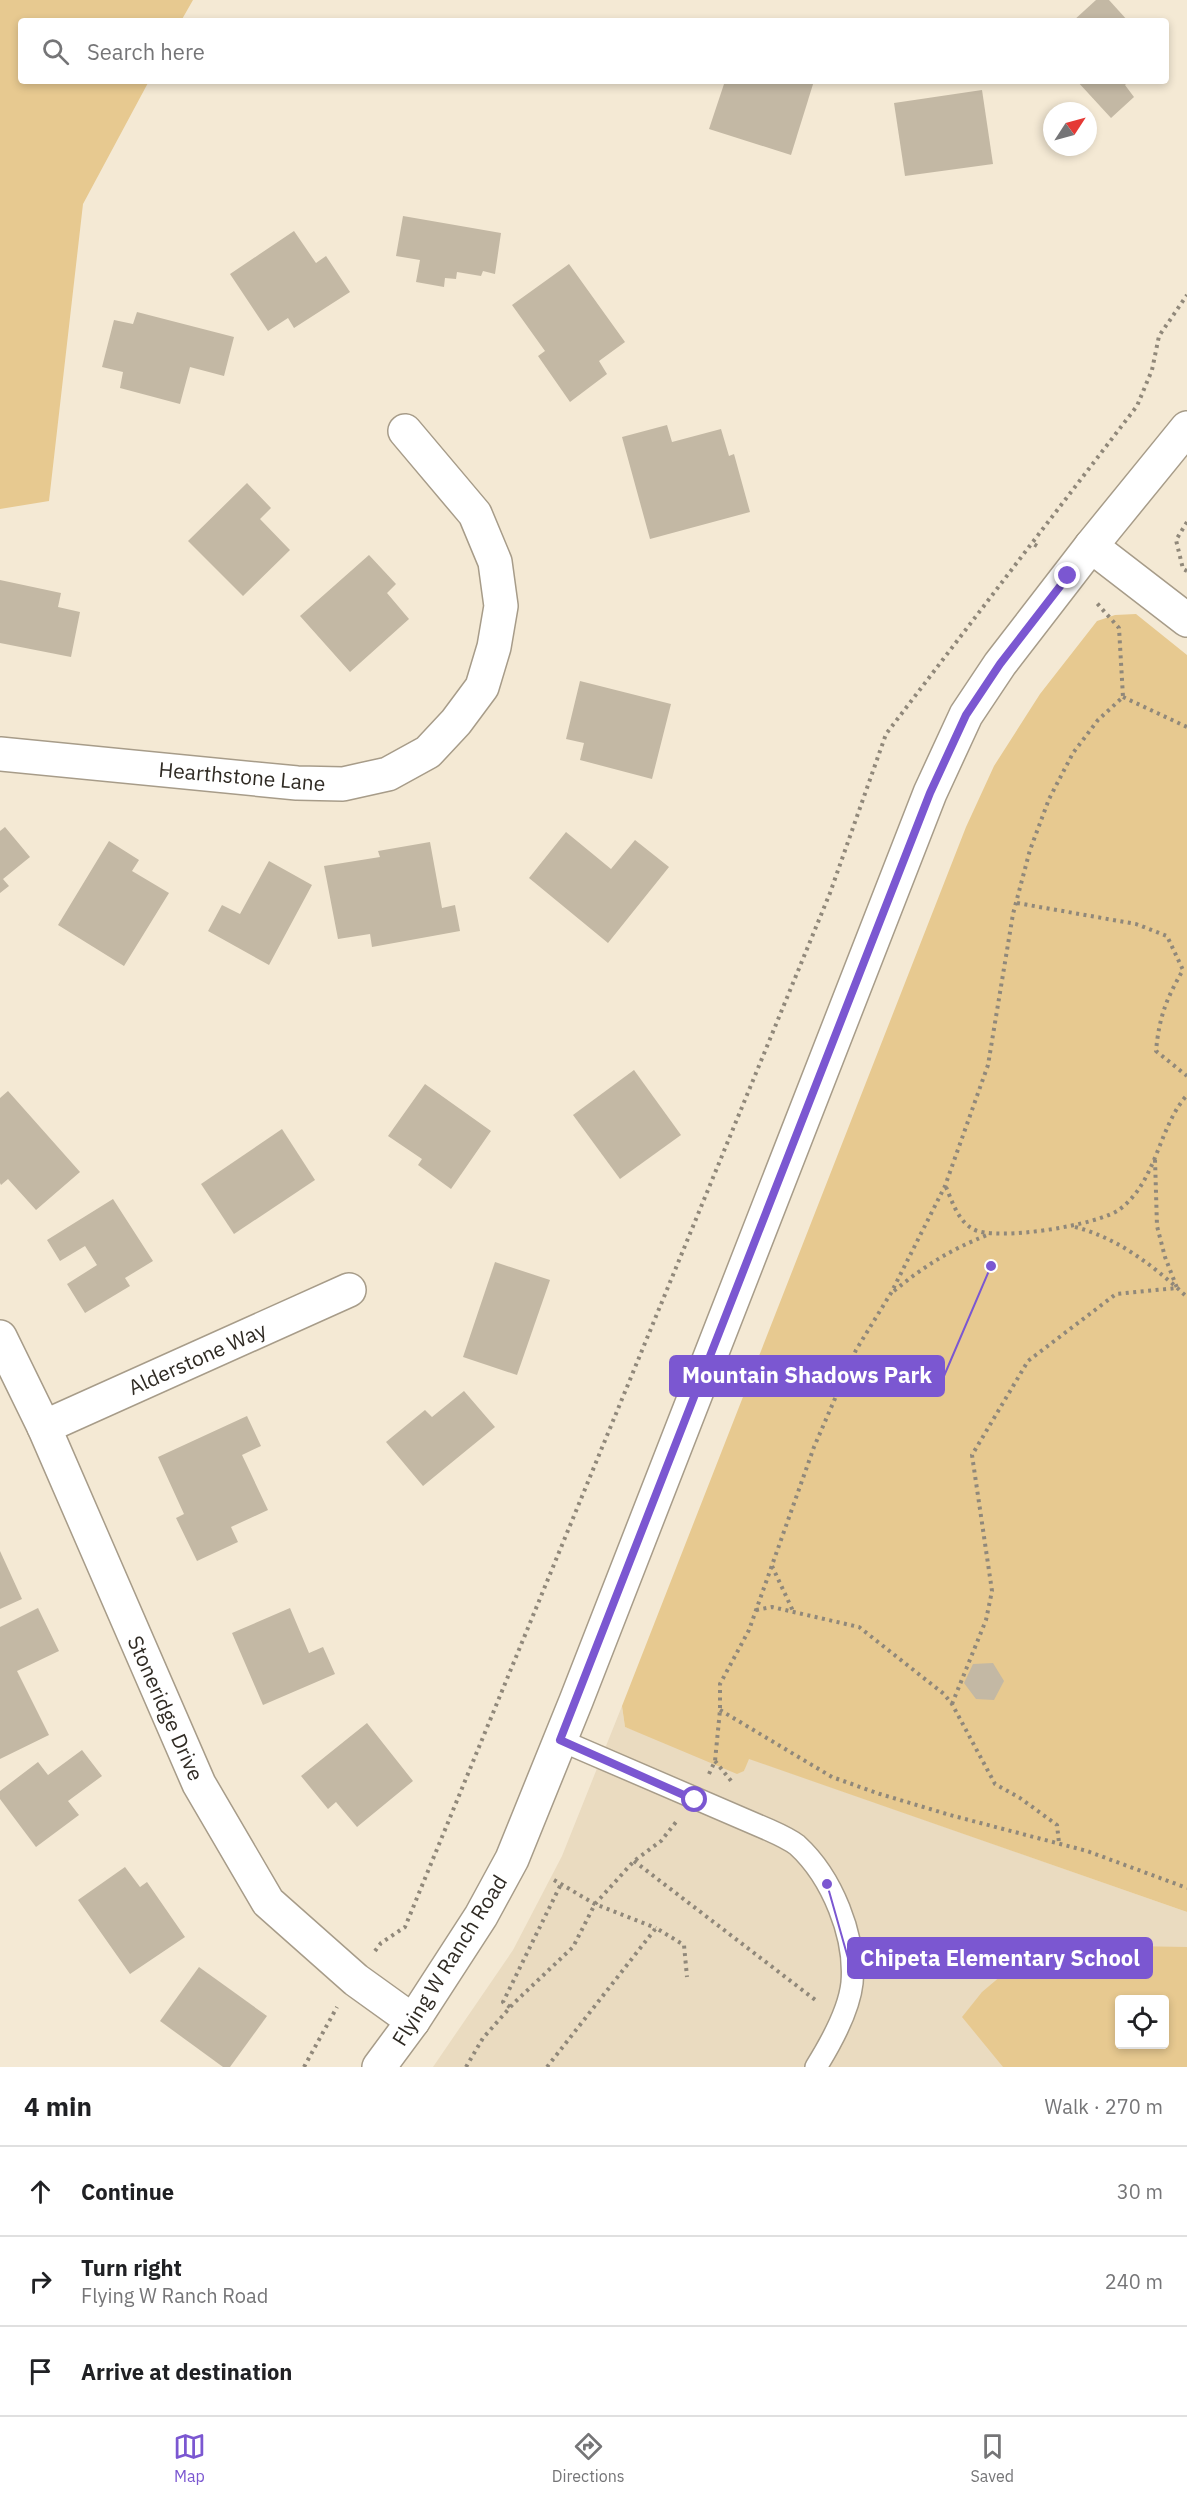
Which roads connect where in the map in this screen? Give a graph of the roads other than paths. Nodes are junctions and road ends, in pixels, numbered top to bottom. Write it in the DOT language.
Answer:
graph roads {
  1 [pos="1187,428"];
  2 [pos="405,431"];
  3 [pos="1090,546"];
  4 [pos="1187,620"];
  5 [pos="0,754"];
  6 [pos="349,1290"];
  7 [pos="0,1337"];
  8 [pos="44,1427"];
  9 [pos="560,1740"];
  10 [pos="413,2021"];
  11 [pos="379,2067"];
  12 [pos="816,2067"];
  1 -- 3 [label="street, Flying W Ranch Road"];
  2 -- 5 [label="street, Hearthstone Lane"];
  3 -- 4 [label="street"];
  3 -- 9 [label="street, Flying W Ranch Road"];
  6 -- 8 [label="street, Alderstone Way"];
  7 -- 8 [label="street, Stoneridge Drive"];
  8 -- 10 [label="street, Stoneridge Drive"];
  9 -- 10 [label="street, Flying W Ranch Road"];
  9 -- 12 [label="lane"];
  10 -- 11 [label="street, Flying W Ranch Road"];
}
